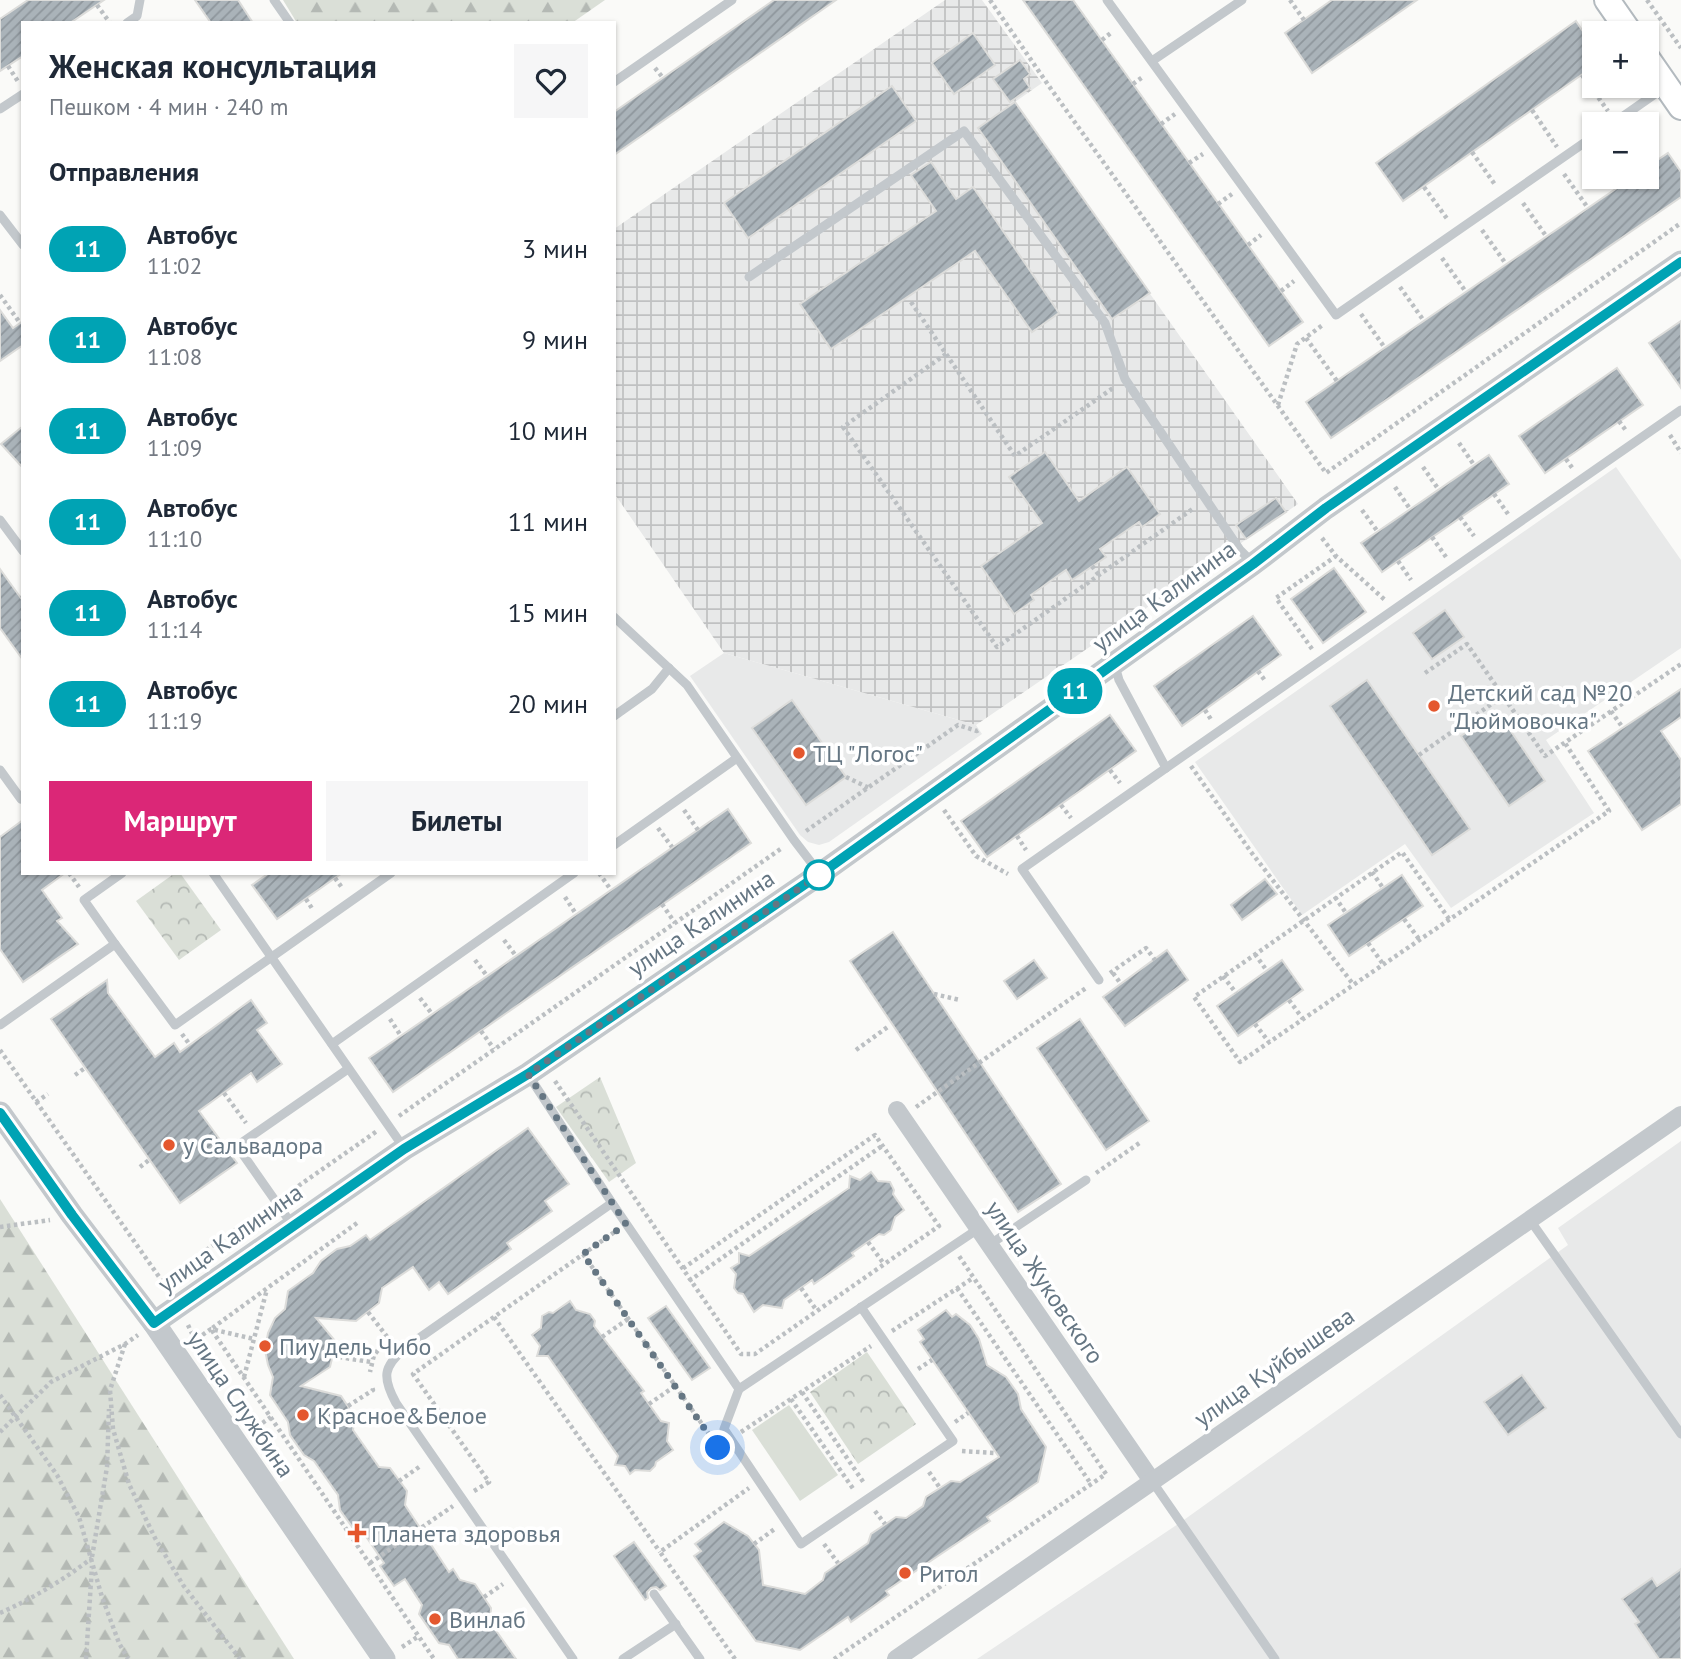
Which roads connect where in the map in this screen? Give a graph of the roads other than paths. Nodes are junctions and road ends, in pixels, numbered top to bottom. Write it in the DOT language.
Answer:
graph roads {
  1 [pos="140,0"];
  2 [pos="274,0"];
  3 [pos="732,0"];
  4 [pos="1107,0"];
  5 [pos="1242,0"];
  6 [pos="1607,0"];
  7 [pos="130,21"];
  8 [pos="289,21"];
  9 [pos="1622,21"];
  10 [pos="1152,61"];
  11 [pos="1659,76"];
  12 [pos="616,81"];
  13 [pos="1666,86"];
  14 [pos="21,95"];
  15 [pos="1681,107"];
  16 [pos="0,109"];
  17 [pos="1629,112"];
  18 [pos="1582,144"];
  19 [pos="0,215"];
  20 [pos="21,242"];
  21 [pos="1681,262"];
  22 [pos="749,277"];
  23 [pos="1681,410"];
  24 [pos="0,520"];
  25 [pos="21,548"];
  26 [pos="1253,564"];
  27 [pos="616,619"];
  28 [pos="1114,664"];
  29 [pos="669,668"];
  30 [pos="616,715"];
  31 [pos="737,758"];
  32 [pos="1166,768"];
  33 [pos="0,770"];
  34 [pos="21,799"];
  35 [pos="616,844"];
  36 [pos="820,874"];
  37 [pos="119,875"];
  38 [pos="214,875"];
  39 [pos="388,875"];
  40 [pos="571,875"];
  41 [pos="115,944"];
  42 [pos="271,957"];
  43 [pos="1099,980"];
  44 [pos="0,1025"];
  45 [pos="332,1044"];
  46 [pos="348,1069"];
  47 [pos="539,1073"];
  48 [pos="0,1113"];
  49 [pos="899,1113"];
  50 [pos="1681,1115"];
  51 [pos="404,1149"];
  52 [pos="1086,1180"];
  53 [pos="612,1203"];
  54 [pos="1530,1220"];
  55 [pos="293,1226"];
  56 [pos="978,1229"];
  57 [pos="989,1245"];
  58 [pos="861,1307"];
  59 [pos="154,1323"];
  60 [pos="739,1389"];
  61 [pos="1681,1434"];
  62 [pos="1152,1481"];
  63 [pos="654,1594"];
  64 [pos="676,1624"];
  65 [pos="384,1659"];
  66 [pos="573,1659"];
  67 [pos="623,1659"];
  68 [pos="700,1659"];
  69 [pos="896,1659"];
  70 [pos="1275,1659"];
  1 -- 7 [label="lane"];
  2 -- 8 [label="lane"];
  3 -- 12 [label="lane"];
  4 -- 10 [label="lane"];
  5 -- 10 [label="lane"];
  6 -- 9 [label="main road"];
  10 -- 18 [label="lane"];
  11 -- 13 [label="main road"];
  13 -- 15 [label="main road"];
  13 -- 17 [label="lane"];
  14 -- 16 [label="lane"];
  19 -- 20 [label="lane"];
  21 -- 26 [label="street, улица Калинина"];
  22 -- 26 [label="lane"];
  23 -- 32 [label="lane"];
  24 -- 25 [label="lane"];
  26 -- 28 [label="street, улица Калинина"];
  27 -- 29 [label="lane"];
  28 -- 32 [label="lane"];
  28 -- 36 [label="street, улица Калинина"];
  29 -- 30 [label="lane"];
  29 -- 31 [label="lane"];
  31 -- 35 [label="lane"];
  31 -- 36 [label="lane"];
  32 -- 43 [label="lane"];
  33 -- 34 [label="lane"];
  36 -- 47 [label="street, улица Калинина"];
  37 -- 41 [label="lane"];
  38 -- 42 [label="lane"];
  39 -- 42 [label="lane"];
  40 -- 45 [label="lane"];
  41 -- 42 [label="lane"];
  41 -- 44 [label="lane"];
  42 -- 45 [label="lane"];
  45 -- 46 [label="lane"];
  46 -- 51 [label="lane"];
  46 -- 55 [label="lane"];
  47 -- 51 [label="street, улица Калинина"];
  47 -- 53 [label="lane"];
  48 -- 59 [label="street, улица Службина"];
  49 -- 56 [label="street, улица Жуковского"];
  50 -- 54 [label="street, улица Куйбышева"];
  51 -- 55 [label="street, улица Калинина"];
  52 -- 57 [label="lane"];
  53 -- 60 [label="lane"];
  53 -- 66 [label="lane"];
  54 -- 61 [label="lane"];
  54 -- 62 [label="street, улица Куйбышева"];
  55 -- 59 [label="street, улица Калинина"];
  56 -- 57 [label="street, улица Жуковского"];
  56 -- 58 [label="lane"];
  57 -- 62 [label="street, улица Жуковского"];
  58 -- 60 [label="lane"];
  58 -- 60 [label="lane"];
  59 -- 65 [label="street, улица Службина"];
  62 -- 69 [label="street, улица Куйбышева"];
  62 -- 70 [label="lane"];
  63 -- 64 [label="lane"];
  64 -- 67 [label="lane"];
  64 -- 68 [label="lane"];
}
